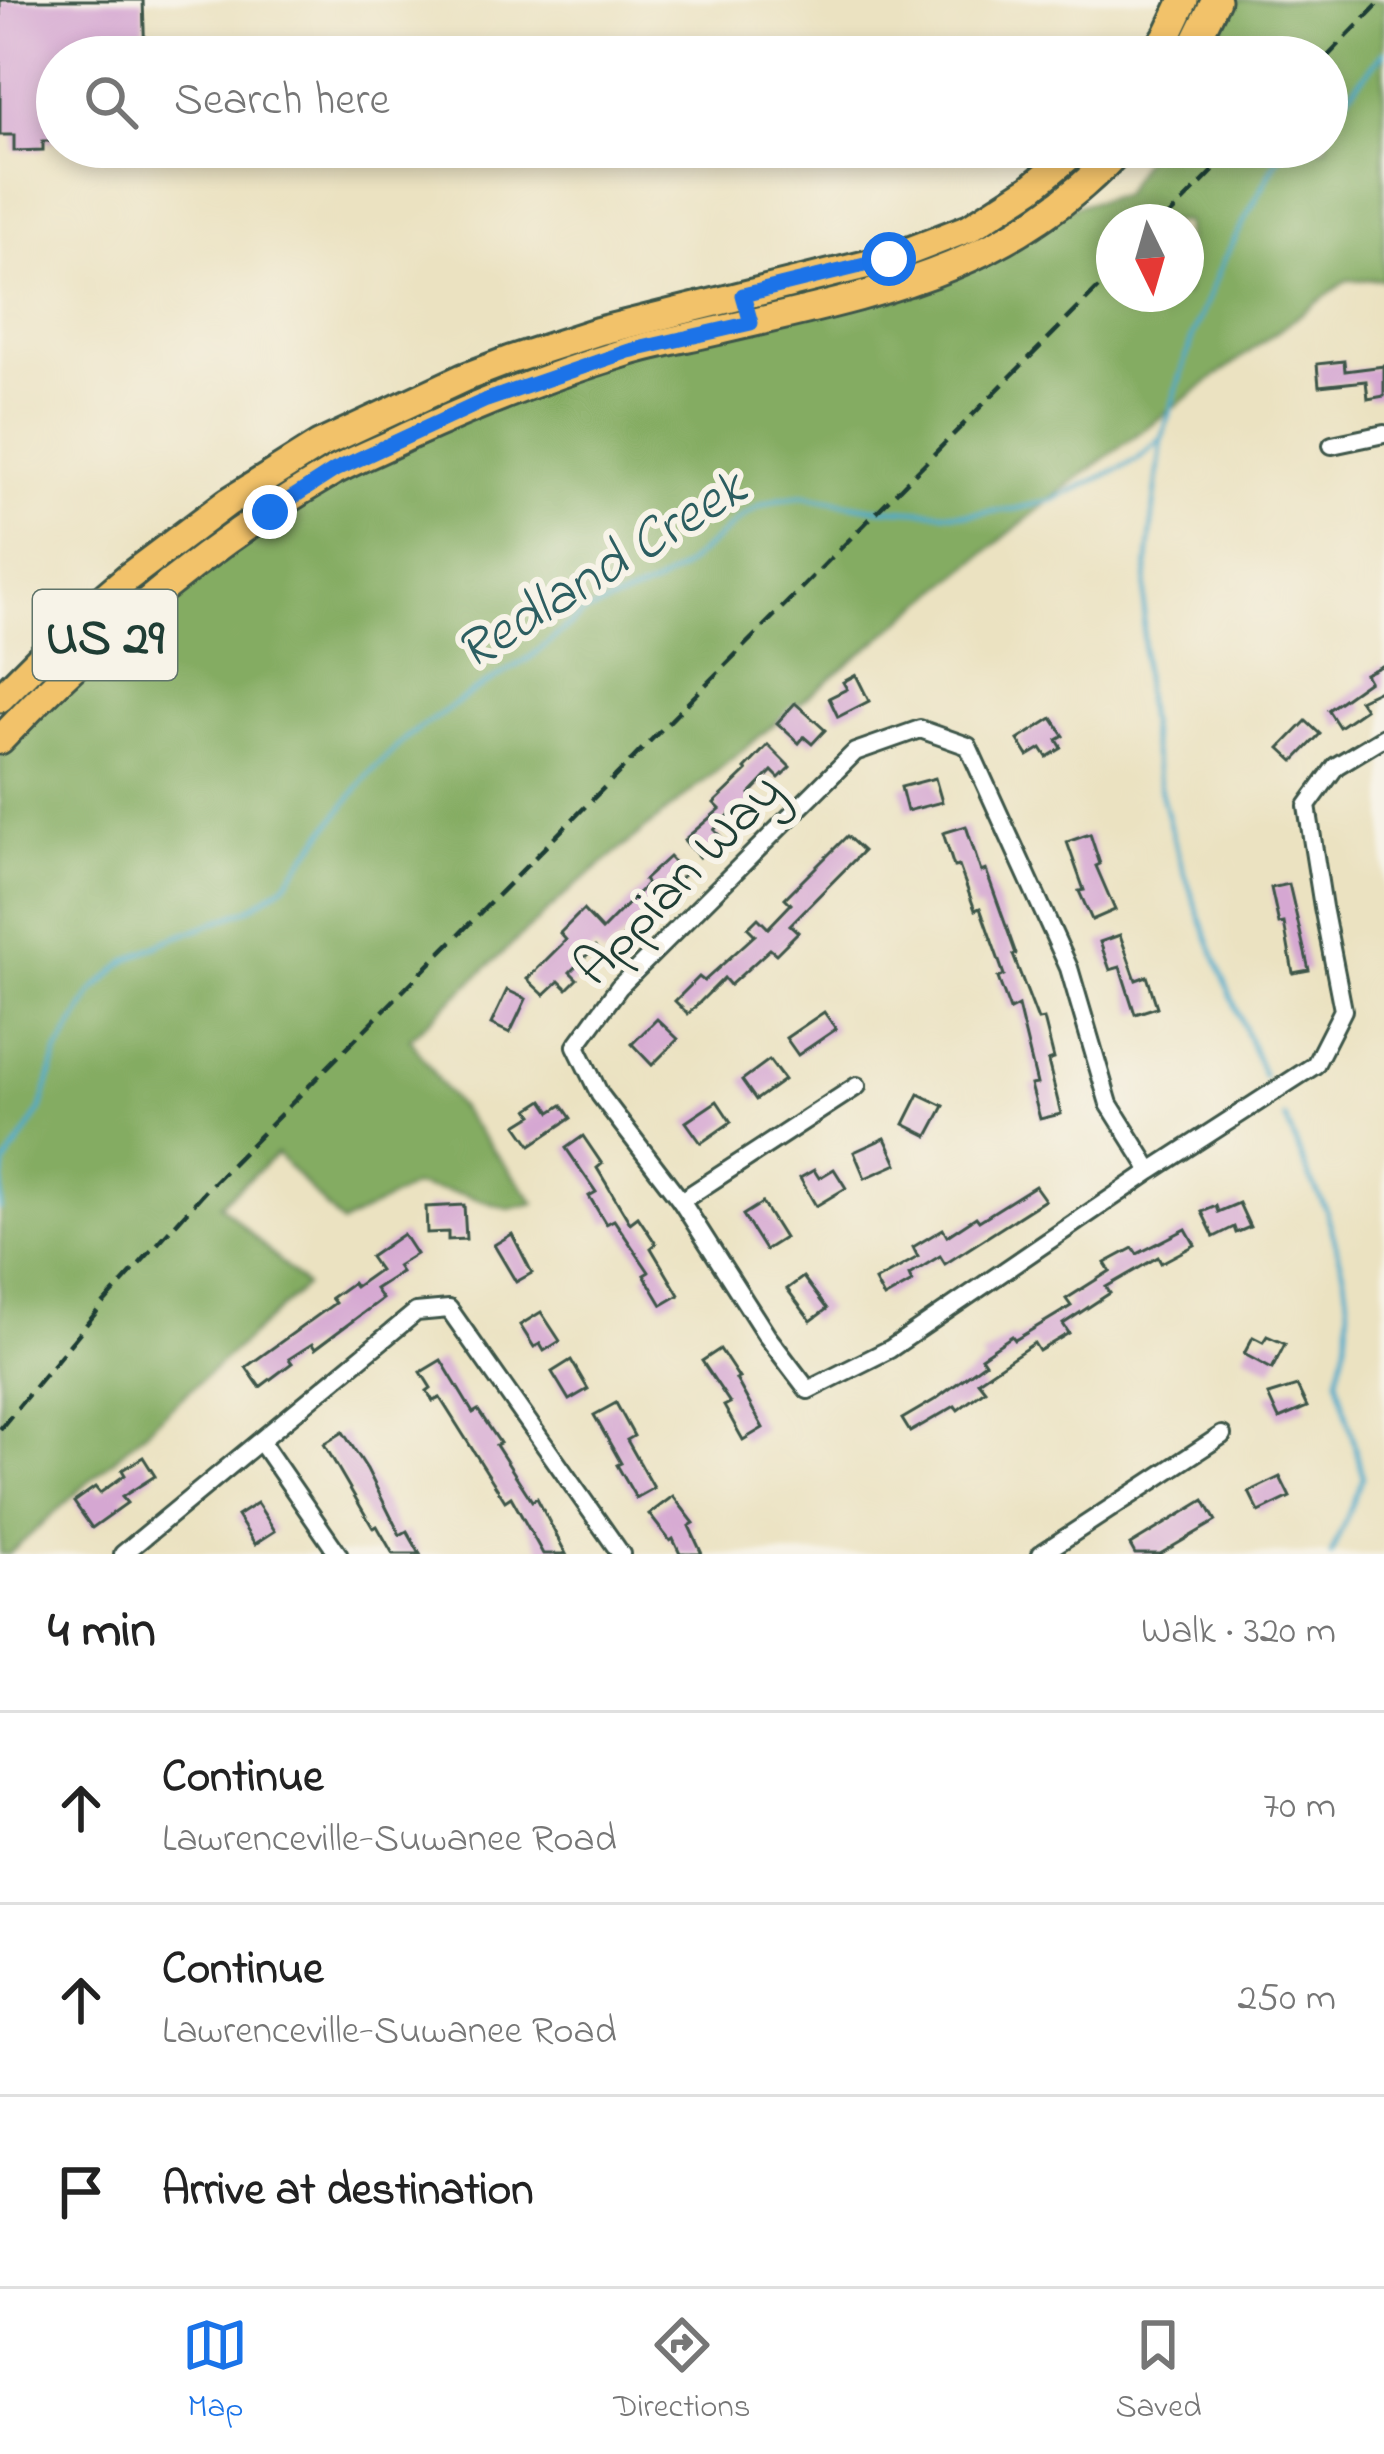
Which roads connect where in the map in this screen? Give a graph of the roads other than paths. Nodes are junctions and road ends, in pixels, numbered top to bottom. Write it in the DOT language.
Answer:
graph roads {
  1 [pos="1184,0"];
  2 [pos="1216,0"];
  3 [pos="1167,36"];
  4 [pos="1198,36"];
  5 [pos="1055,168"];
  6 [pos="1103,168"];
  7 [pos="743,295"];
  8 [pos="751,323"];
  9 [pos="1384,434"];
  10 [pos="319,445"];
  11 [pos="1332,445"];
  12 [pos="335,470"];
  13 [pos="0,698"];
  14 [pos="1384,737"];
  15 [pos="0,740"];
  16 [pos="857,1086"];
  17 [pos="1151,1172"];
  18 [pos="680,1201"];
  19 [pos="1222,1436"];
  20 [pos="261,1442"];
  21 [pos="123,1554"];
  22 [pos="338,1554"];
  23 [pos="621,1554"];
  24 [pos="1041,1554"];
  1 -- 3 [label="main road"];
  2 -- 4 [label="main road"];
  5 -- 7 [label="main road, US 29"];
  6 -- 8 [label="main road, US 29"];
  7 -- 8 [label="main road"];
  7 -- 10 [label="main road, US 29"];
  8 -- 12 [label="main road, US 29"];
  9 -- 11 [label="street"];
  10 -- 12 [label="main road"];
  10 -- 13 [label="main road, US 29"];
  12 -- 15 [label="main road, US 29"];
  14 -- 17 [label="street, Appian Way"];
  16 -- 18 [label="street"];
  17 -- 18 [label="street, Appian Way"];
  17 -- 18 [label="street, Appian Way"];
  19 -- 24 [label="street"];
  20 -- 21 [label="street"];
  20 -- 22 [label="street"];
  20 -- 23 [label="street"];
}
